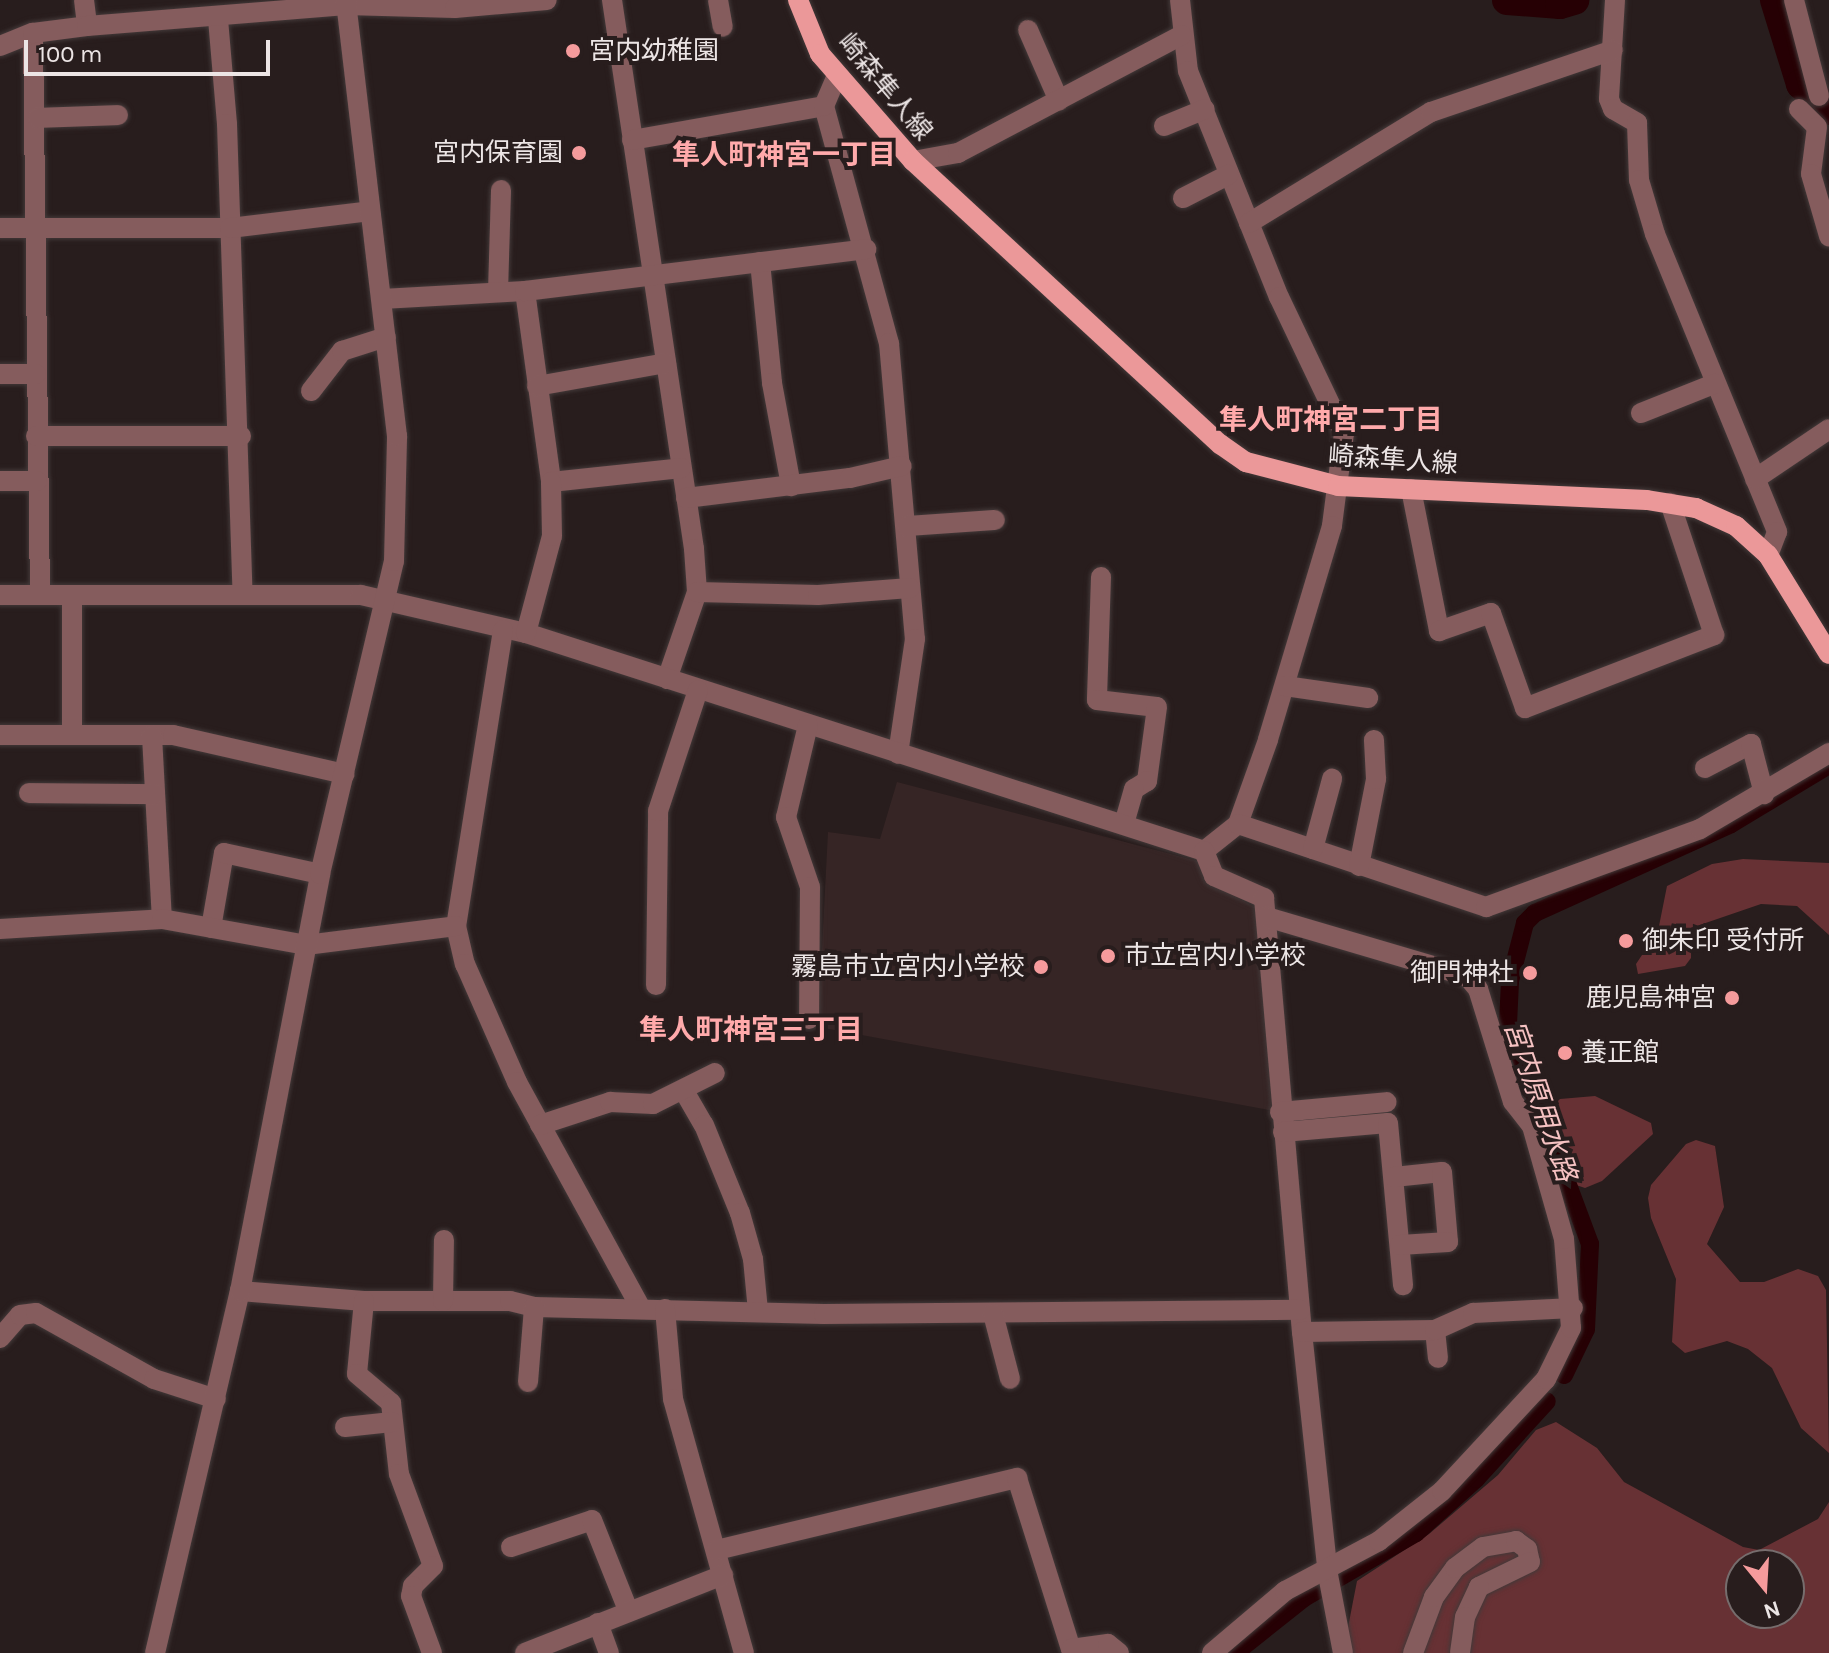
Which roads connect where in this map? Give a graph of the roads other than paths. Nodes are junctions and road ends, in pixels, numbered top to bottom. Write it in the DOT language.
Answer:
graph roads {
  1 [pos="84,0"];
  2 [pos="547,0"];
  3 [pos="612,0"];
  4 [pos="718,0"];
  5 [pos="798,0"];
  6 [pos="1180,0"];
  7 [pos="1615,0"];
  8 [pos="1794,0"];
  9 [pos="505,1"];
  10 [pos="346,3"];
  11 [pos="218,19"];
  12 [pos="87,26"];
  13 [pos="723,27"];
  14 [pos="1028,30"];
  15 [pos="33,33"];
  16 [pos="1182,35"];
  17 [pos="0,46"];
  18 [pos="1613,50"];
  19 [pos="837,76"];
  20 [pos="1819,96"];
  21 [pos="1059,101"];
  22 [pos="824,106"];
  23 [pos="1205,109"];
  24 [pos="1799,109"];
  25 [pos="118,115"];
  26 [pos="38,118"];
  27 [pos="1164,126"];
  28 [pos="632,140"];
  29 [pos="913,161"];
  30 [pos="1228,175"];
  31 [pos="501,190"];
  32 [pos="1183,198"];
  33 [pos="370,211"];
  34 [pos="1249,223"];
  35 [pos="0,228"];
  36 [pos="36,228"];
  37 [pos="230,228"];
  38 [pos="1829,236"];
  39 [pos="866,249"];
  40 [pos="760,262"];
  41 [pos="654,277"];
  42 [pos="525,291"];
  43 [pos="498,292"];
  44 [pos="382,299"];
  45 [pos="386,337"];
  46 [pos="666,363"];
  47 [pos="0,374"];
  48 [pos="36,374"];
  49 [pos="1714,384"];
  50 [pos="537,386"];
  51 [pos="311,391"];
  52 [pos="1641,413"];
  53 [pos="1829,429"];
  54 [pos="36,436"];
  55 [pos="241,436"];
  56 [pos="902,466"];
  57 [pos="681,468"];
  58 [pos="1755,479"];
  59 [pos="0,481"];
  60 [pos="37,481"];
  61 [pos="551,482"];
  62 [pos="791,486"];
  63 [pos="1338,486"];
  64 [pos="1411,489"];
  65 [pos="686,498"];
  66 [pos="1670,503"];
  67 [pos="995,520"];
  68 [pos="907,526"];
  69 [pos="1768,555"];
  70 [pos="1101,577"];
  71 [pos="910,588"];
  72 [pos="697,592"];
  73 [pos="243,594"];
  74 [pos="0,595"];
  75 [pos="40,595"];
  76 [pos="72,595"];
  77 [pos="388,600"];
  78 [pos="503,630"];
  79 [pos="526,633"];
  80 [pos="1829,654"];
  81 [pos="667,679"];
  82 [pos="1285,686"];
  83 [pos="698,690"];
  84 [pos="1368,698"];
  85 [pos="808,725"];
  86 [pos="72,734"];
  87 [pos="0,735"];
  88 [pos="152,736"];
  89 [pos="1374,740"];
  90 [pos="1829,753"];
  91 [pos="898,754"];
  92 [pos="1705,768"];
  93 [pos="345,774"];
  94 [pos="1332,779"];
  95 [pos="29,793"];
  96 [pos="155,794"];
  97 [pos="1764,794"];
  98 [pos="1238,824"];
  99 [pos="1124,825"];
  100 [pos="1313,849"];
  101 [pos="1204,851"];
  102 [pos="1359,866"];
  103 [pos="320,874"];
  104 [pos="1267,917"];
  105 [pos="162,919"];
  106 [pos="456,926"];
  107 [pos="211,928"];
  108 [pos="0,929"];
  109 [pos="306,945"];
  110 [pos="656,985"];
  111 [pos="809,1019"];
  112 [pos="715,1073"];
  113 [pos="684,1091"];
  114 [pos="1387,1102"];
  115 [pos="1282,1122"];
  116 [pos="540,1125"];
  117 [pos="1394,1177"];
  118 [pos="444,1240"];
  119 [pos="1400,1245"];
  120 [pos="1403,1285"];
  121 [pos="240,1291"];
  122 [pos="364,1301"];
  123 [pos="443,1301"];
  124 [pos="534,1307"];
  125 [pos="640,1307"];
  126 [pos="1573,1308"];
  127 [pos="665,1309"];
  128 [pos="1300,1310"];
  129 [pos="758,1311"];
  130 [pos="993,1314"];
  131 [pos="1435,1330"];
  132 [pos="1302,1332"];
  133 [pos="0,1338"];
  134 [pos="1438,1358"];
  135 [pos="1010,1379"];
  136 [pos="528,1382"];
  137 [pos="216,1399"];
  138 [pos="392,1422"];
  139 [pos="345,1427"];
  140 [pos="511,1547"];
  141 [pos="717,1550"];
  142 [pos="1328,1570"];
  143 [pos="723,1575"];
  144 [pos="628,1610"];
  145 [pos="598,1623"];
  146 [pos="155,1653"];
  147 [pos="432,1653"];
  148 [pos="525,1653"];
  149 [pos="609,1653"];
  150 [pos="744,1653"];
  151 [pos="1119,1653"];
  152 [pos="1212,1653"];
  153 [pos="1343,1653"];
  154 [pos="1413,1653"];
  155 [pos="1460,1653"];
  1 -- 12 [label="street"];
  2 -- 9 [label="street"];
  3 -- 28 [label="street"];
  4 -- 13 [label="street"];
  5 -- 19 [label="main road, 崎森隼人線"];
  6 -- 16 [label="street"];
  7 -- 18 [label="street"];
  8 -- 20 [label="street"];
  9 -- 10 [label="street"];
  10 -- 11 [label="street"];
  10 -- 33 [label="street"];
  11 -- 12 [label="street"];
  11 -- 37 [label="street"];
  12 -- 15 [label="street"];
  14 -- 21 [label="street"];
  15 -- 17 [label="street"];
  15 -- 26 [label="street"];
  16 -- 21 [label="street"];
  16 -- 23 [label="street"];
  18 -- 34 [label="street"];
  18 -- 49 [label="street"];
  19 -- 22 [label="street"];
  19 -- 29 [label="main road, 崎森隼人線"];
  21 -- 29 [label="street"];
  22 -- 28 [label="street"];
  22 -- 39 [label="street"];
  23 -- 27 [label="street"];
  23 -- 30 [label="street"];
  24 -- 38 [label="street"];
  25 -- 26 [label="street"];
  26 -- 36 [label="street"];
  28 -- 41 [label="street"];
  29 -- 63 [label="main road, 崎森隼人線"];
  30 -- 32 [label="street"];
  30 -- 34 [label="street"];
  31 -- 43 [label="street"];
  33 -- 37 [label="street"];
  33 -- 44 [label="street"];
  34 -- 63 [label="street"];
  35 -- 36 [label="street"];
  36 -- 37 [label="street"];
  36 -- 48 [label="street"];
  37 -- 55 [label="street"];
  39 -- 40 [label="street"];
  39 -- 56 [label="street"];
  40 -- 41 [label="street"];
  40 -- 62 [label="street"];
  41 -- 42 [label="street"];
  41 -- 46 [label="street"];
  42 -- 43 [label="street"];
  42 -- 50 [label="street"];
  43 -- 44 [label="street"];
  44 -- 45 [label="street"];
  45 -- 51 [label="street"];
  45 -- 77 [label="street"];
  46 -- 50 [label="street"];
  46 -- 57 [label="street"];
  47 -- 48 [label="street"];
  48 -- 54 [label="street"];
  49 -- 52 [label="street"];
  49 -- 58 [label="street"];
  50 -- 61 [label="street"];
  53 -- 58 [label="street"];
  54 -- 55 [label="street"];
  54 -- 60 [label="street"];
  55 -- 73 [label="street"];
  56 -- 62 [label="street"];
  56 -- 68 [label="street"];
  57 -- 61 [label="street"];
  57 -- 65 [label="street"];
  58 -- 69 [label="street"];
  59 -- 60 [label="street"];
  60 -- 75 [label="street"];
  61 -- 79 [label="street"];
  62 -- 65 [label="street"];
  63 -- 64 [label="main road, 崎森隼人線"];
  63 -- 82 [label="street"];
  64 -- 66 [label="main road, 崎森隼人線"];
  64 -- 66 [label="street"];
  65 -- 72 [label="street"];
  66 -- 69 [label="main road, 崎森隼人線"];
  67 -- 68 [label="street"];
  68 -- 71 [label="street"];
  69 -- 80 [label="main road, 崎森隼人線"];
  70 -- 99 [label="street"];
  71 -- 72 [label="street"];
  71 -- 91 [label="street"];
  72 -- 81 [label="street"];
  73 -- 76 [label="street"];
  73 -- 77 [label="street"];
  74 -- 75 [label="street"];
  75 -- 76 [label="street"];
  76 -- 86 [label="street"];
  77 -- 78 [label="street"];
  77 -- 93 [label="street"];
  78 -- 79 [label="street"];
  78 -- 106 [label="street"];
  79 -- 81 [label="street"];
  81 -- 83 [label="street"];
  82 -- 84 [label="street"];
  82 -- 98 [label="street"];
  83 -- 85 [label="street"];
  83 -- 110 [label="street"];
  85 -- 91 [label="street"];
  85 -- 111 [label="street"];
  86 -- 87 [label="street"];
  86 -- 88 [label="street"];
  88 -- 93 [label="street"];
  88 -- 96 [label="street"];
  89 -- 102 [label="street"];
  90 -- 97 [label="street"];
  91 -- 99 [label="street"];
  92 -- 97 [label="street"];
  93 -- 103 [label="street"];
  94 -- 100 [label="street"];
  95 -- 96 [label="street"];
  96 -- 105 [label="street"];
  97 -- 102 [label="street"];
  98 -- 100 [label="street"];
  98 -- 101 [label="street"];
  99 -- 101 [label="street"];
  100 -- 102 [label="street"];
  101 -- 104 [label="street"];
  103 -- 107 [label="street"];
  103 -- 109 [label="street"];
  104 -- 115 [label="street"];
  104 -- 126 [label="street"];
  105 -- 107 [label="street"];
  105 -- 108 [label="street"];
  106 -- 109 [label="street"];
  106 -- 116 [label="street"];
  107 -- 109 [label="street"];
  109 -- 121 [label="street"];
  112 -- 113 [label="street"];
  113 -- 116 [label="street"];
  113 -- 129 [label="street"];
  114 -- 115 [label="street"];
  115 -- 117 [label="street"];
  115 -- 128 [label="street"];
  116 -- 125 [label="street"];
  117 -- 119 [label="street"];
  117 -- 119 [label="street"];
  118 -- 123 [label="street"];
  119 -- 120 [label="street"];
  121 -- 122 [label="street"];
  121 -- 137 [label="street"];
  122 -- 123 [label="street"];
  122 -- 138 [label="street"];
  123 -- 124 [label="street"];
  124 -- 125 [label="street"];
  124 -- 136 [label="street"];
  125 -- 127 [label="street"];
  126 -- 131 [label="street"];
  126 -- 142 [label="street"];
  127 -- 129 [label="street"];
  127 -- 141 [label="street"];
  128 -- 130 [label="street"];
  128 -- 132 [label="street"];
  129 -- 130 [label="street"];
  130 -- 135 [label="street"];
  131 -- 132 [label="street"];
  131 -- 134 [label="street"];
  132 -- 142 [label="street"];
  133 -- 137 [label="street"];
  137 -- 146 [label="street"];
  138 -- 139 [label="street"];
  138 -- 147 [label="street"];
  140 -- 144 [label="street"];
  141 -- 143 [label="street"];
  141 -- 151 [label="street"];
  142 -- 152 [label="street"];
  142 -- 153 [label="street"];
  143 -- 144 [label="street"];
  143 -- 150 [label="street"];
  144 -- 145 [label="street"];
  145 -- 148 [label="street"];
  145 -- 149 [label="street"];
  154 -- 155 [label="street"];
}
